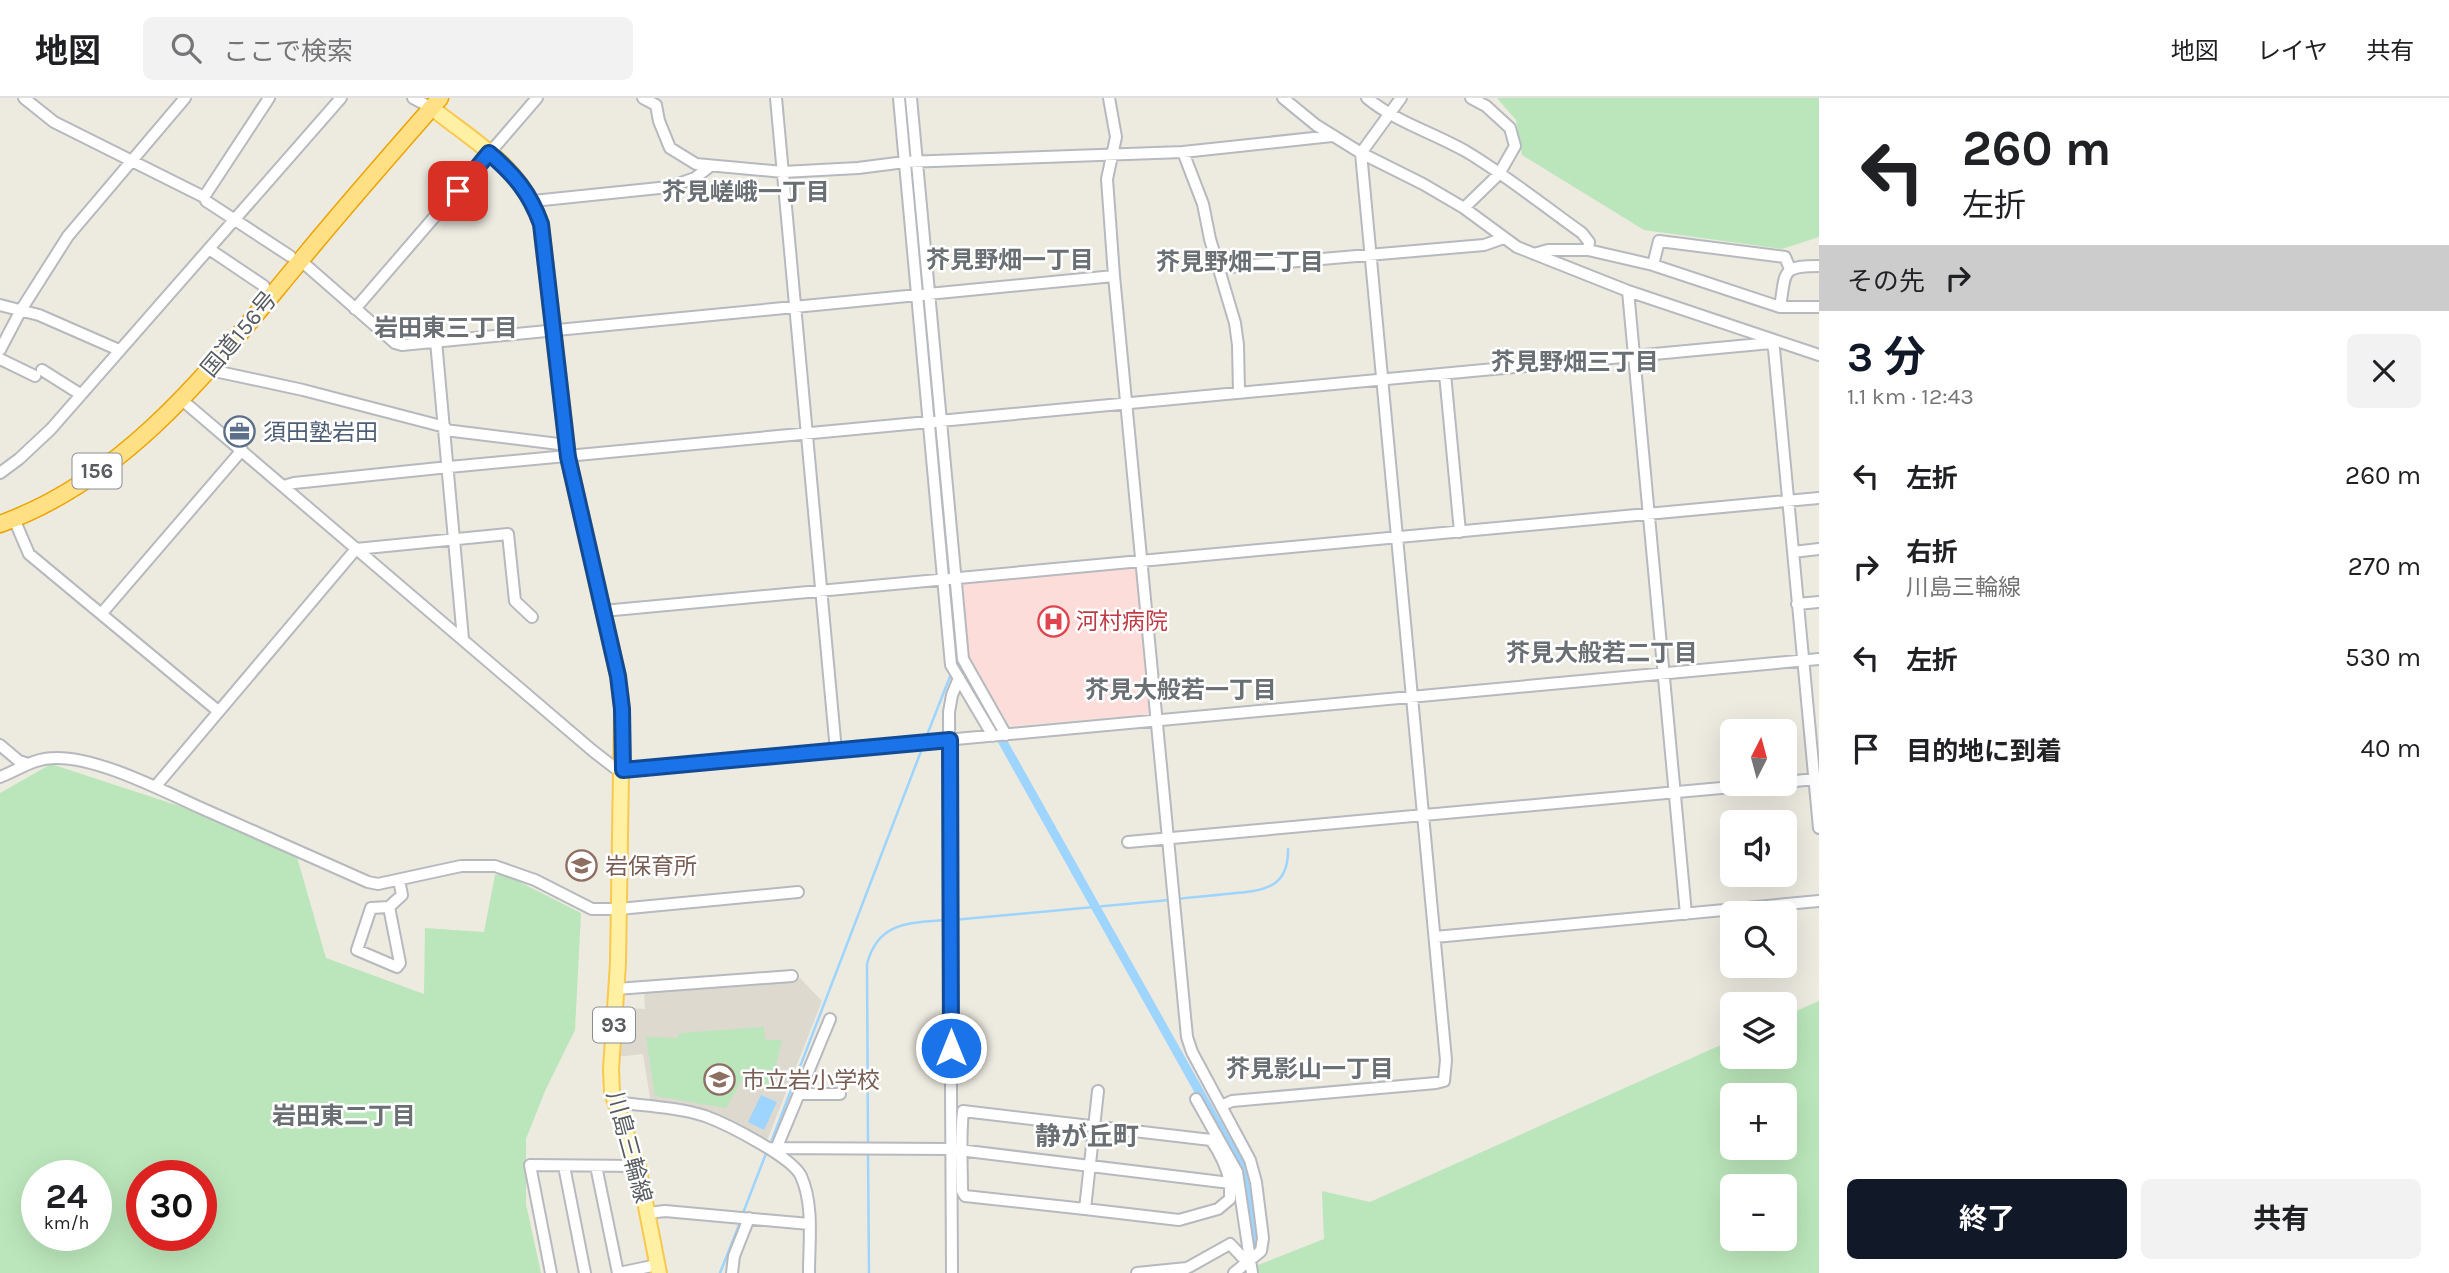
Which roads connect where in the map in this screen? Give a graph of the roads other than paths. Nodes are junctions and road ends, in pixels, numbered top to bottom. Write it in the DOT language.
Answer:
graph roads {
  1 [pos="24,98"];
  2 [pos="185,98"];
  3 [pos="269,98"];
  4 [pos="341,98"];
  5 [pos="413,98"];
  6 [pos="537,98"];
  7 [pos="643,98"];
  8 [pos="776,98"];
  9 [pos="899,98"];
  10 [pos="911,98"];
  11 [pos="1109,98"];
  12 [pos="1283,98"];
  13 [pos="1367,98"];
  14 [pos="1401,98"];
  15 [pos="1471,98"];
  16 [pos="433,101"];
  17 [pos="1390,113"];
  18 [pos="1332,136"];
  19 [pos="1183,152"];
  20 [pos="489,153"];
  21 [pos="1361,153"];
  22 [pos="1112,155"];
  23 [pos="131,162"];
  24 [pos="911,162"];
  25 [pos="709,167"];
  26 [pos="783,172"];
  27 [pos="1499,174"];
  28 [pos="206,201"];
  29 [pos="533,201"];
  30 [pos="1464,208"];
  31 [pos="235,220"];
  32 [pos="1504,238"];
  33 [pos="209,249"];
  34 [pos="1588,250"];
  35 [pos="1370,253"];
  36 [pos="1535,254"];
  37 [pos="295,258"];
  38 [pos="1653,265"];
  39 [pos="1819,266"];
  40 [pos="1218,268"];
  41 [pos="1790,269"];
  42 [pos="1114,276"];
  43 [pos="264,286"];
  44 [pos="1628,291"];
  45 [pos="929,295"];
  46 [pos="916,297"];
  47 [pos="0,305"];
  48 [pos="1780,307"];
  49 [pos="1819,307"];
  50 [pos="795,308"];
  51 [pos="355,309"];
  52 [pos="21,310"];
  53 [pos="552,330"];
  54 [pos="436,341"];
  55 [pos="1772,341"];
  56 [pos="119,349"];
  57 [pos="0,351"];
  58 [pos="1635,355"];
  59 [pos="1819,355"];
  60 [pos="0,359"];
  61 [pos="210,370"];
  62 [pos="1445,374"];
  63 [pos="1382,379"];
  64 [pos="1239,392"];
  65 [pos="80,394"];
  66 [pos="182,400"];
  67 [pos="1127,403"];
  68 [pos="942,420"];
  69 [pos="928,422"];
  70 [pos="445,429"];
  71 [pos="806,434"];
  72 [pos="242,450"];
  73 [pos="567,451"];
  74 [pos="449,467"];
  75 [pos="0,473"];
  76 [pos="284,486"];
  77 [pos="1819,498"];
  78 [pos="1788,501"];
  79 [pos="1648,514"];
  80 [pos="7,521"];
  81 [pos="1460,532"];
  82 [pos="1396,538"];
  83 [pos="455,540"];
  84 [pos="356,549"];
  85 [pos="1819,549"];
  86 [pos="1793,552"];
  87 [pos="1142,561"];
  88 [pos="956,580"];
  89 [pos="943,581"];
  90 [pos="821,592"];
  91 [pos="1819,602"];
  92 [pos="1797,604"];
  93 [pos="603,611"];
  94 [pos="102,613"];
  95 [pos="532,617"];
  96 [pos="463,639"];
  97 [pos="1819,659"];
  98 [pos="1802,660"];
  99 [pos="1663,673"];
  100 [pos="960,678"];
  101 [pos="1412,697"];
  102 [pos="218,711"];
  103 [pos="1156,721"];
  104 [pos="1006,735"];
  105 [pos="993,736"];
  106 [pos="950,740"];
  107 [pos="0,745"];
  108 [pos="836,751"];
  109 [pos="25,763"];
  110 [pos="623,770"];
  111 [pos="0,777"];
  112 [pos="1815,779"];
  113 [pos="1797,781"];
  114 [pos="155,787"];
  115 [pos="1720,788"];
  116 [pos="1674,792"];
  117 [pos="1423,815"];
  118 [pos="1819,828"];
  119 [pos="1167,839"];
  120 [pos="1128,842"];
  121 [pos="399,880"];
  122 [pos="798,892"];
  123 [pos="1819,901"];
  124 [pos="389,907"];
  125 [pos="618,909"];
  126 [pos="1686,914"];
  127 [pos="1435,937"];
  128 [pos="792,976"];
  129 [pos="616,989"];
  130 [pos="830,1019"];
  131 [pos="1098,1091"];
  132 [pos="799,1094"];
  133 [pos="840,1094"];
  134 [pos="1196,1099"];
  135 [pos="614,1102"];
  136 [pos="1221,1106"];
  137 [pos="1094,1126"];
  138 [pos="1214,1138"];
  139 [pos="772,1148"];
  140 [pos="957,1150"];
  141 [pos="564,1166"];
  142 [pos="596,1166"];
  143 [pos="638,1166"];
  144 [pos="1090,1166"];
  145 [pos="1230,1183"];
  146 [pos="1085,1209"];
  147 [pos="648,1213"];
  148 [pos="749,1218"];
  149 [pos="809,1224"];
  150 [pos="1248,1261"];
  151 [pos="658,1269"];
  152 [pos="551,1273"];
  153 [pos="585,1273"];
  154 [pos="619,1273"];
  155 [pos="732,1273"];
  156 [pos="809,1273"];
  157 [pos="952,1273"];
  158 [pos="1137,1273"];
  159 [pos="1234,1273"];
  160 [pos="1252,1273"];
  1 -- 23 [label="street"];
  2 -- 23 [label="street"];
  3 -- 23 [label="street"];
  4 -- 31 [label="street"];
  5 -- 16 [label="street"];
  6 -- 20 [label="street"];
  7 -- 25 [label="street"];
  8 -- 26 [label="street"];
  9 -- 24 [label="street"];
  10 -- 24 [label="street"];
  11 -- 22 [label="street"];
  12 -- 18 [label="street"];
  13 -- 17 [label="street"];
  14 -- 17 [label="street"];
  15 -- 27 [label="street"];
  16 -- 20 [label="main road, 川島三輪線 / 93"];
  16 -- 37 [label="highway, 国道156号 / 156"];
  17 -- 21 [label="street"];
  17 -- 27 [label="street"];
  18 -- 19 [label="street"];
  18 -- 21 [label="street"];
  19 -- 22 [label="street"];
  19 -- 40 [label="street"];
  20 -- 29 [label="main road, 川島三輪線 / 93"];
  20 -- 51 [label="street"];
  21 -- 30 [label="street"];
  21 -- 35 [label="street"];
  22 -- 24 [label="street"];
  22 -- 42 [label="street"];
  23 -- 52 [label="street"];
  24 -- 26 [label="street"];
  24 -- 45 [label="street"];
  24 -- 46 [label="street"];
  25 -- 26 [label="street"];
  25 -- 29 [label="street"];
  26 -- 50 [label="street"];
  27 -- 30 [label="street"];
  27 -- 34 [label="street"];
  28 -- 31 [label="street"];
  29 -- 53 [label="main road, 川島三輪線 / 93"];
  30 -- 32 [label="street"];
  31 -- 33 [label="street"];
  31 -- 37 [label="street"];
  32 -- 35 [label="street"];
  32 -- 36 [label="street"];
  33 -- 43 [label="street"];
  33 -- 56 [label="street"];
  34 -- 36 [label="street"];
  34 -- 38 [label="street"];
  35 -- 40 [label="street"];
  35 -- 63 [label="street"];
  36 -- 44 [label="street"];
  37 -- 51 [label="street"];
  37 -- 61 [label="highway, 国道156号 / 156"];
  38 -- 41 [label="street"];
  38 -- 48 [label="street"];
  39 -- 41 [label="street"];
  40 -- 64 [label="street"];
  41 -- 48 [label="street"];
  42 -- 45 [label="street"];
  42 -- 67 [label="street"];
  44 -- 55 [label="street"];
  44 -- 58 [label="street"];
  45 -- 46 [label="street"];
  45 -- 68 [label="street"];
  46 -- 50 [label="street"];
  46 -- 69 [label="street"];
  47 -- 52 [label="street"];
  48 -- 49 [label="street"];
  50 -- 53 [label="street"];
  50 -- 71 [label="street"];
  51 -- 54 [label="street"];
  52 -- 56 [label="street"];
  52 -- 57 [label="street"];
  53 -- 54 [label="street"];
  53 -- 73 [label="main road, 川島三輪線 / 93"];
  54 -- 70 [label="street"];
  55 -- 58 [label="street"];
  55 -- 59 [label="street"];
  55 -- 78 [label="street"];
  56 -- 65 [label="street"];
  58 -- 62 [label="street"];
  58 -- 79 [label="street"];
  60 -- 65 [label="street"];
  61 -- 66 [label="highway, 国道156号 / 156"];
  61 -- 70 [label="street"];
  62 -- 63 [label="street"];
  62 -- 81 [label="street"];
  63 -- 64 [label="street"];
  63 -- 82 [label="street"];
  64 -- 67 [label="street"];
  65 -- 75 [label="street"];
  66 -- 72 [label="street"];
  66 -- 80 [label="highway, 国道156号 / 156"];
  67 -- 68 [label="street"];
  67 -- 87 [label="street"];
  68 -- 69 [label="street"];
  68 -- 88 [label="street"];
  69 -- 71 [label="street"];
  69 -- 89 [label="street"];
  70 -- 73 [label="street"];
  70 -- 74 [label="street"];
  71 -- 73 [label="street"];
  71 -- 90 [label="street"];
  72 -- 76 [label="street"];
  72 -- 94 [label="street"];
  73 -- 74 [label="street"];
  73 -- 93 [label="main road, 川島三輪線 / 93"];
  74 -- 76 [label="street"];
  74 -- 83 [label="street"];
  76 -- 84 [label="street"];
  77 -- 78 [label="street"];
  78 -- 79 [label="street"];
  78 -- 86 [label="street"];
  79 -- 81 [label="street"];
  79 -- 99 [label="street"];
  80 -- 94 [label="street"];
  81 -- 82 [label="street"];
  82 -- 87 [label="street"];
  82 -- 101 [label="street"];
  83 -- 84 [label="street"];
  83 -- 95 [label="street"];
  83 -- 96 [label="street"];
  84 -- 96 [label="street"];
  84 -- 102 [label="street"];
  85 -- 86 [label="street"];
  86 -- 92 [label="street"];
  87 -- 88 [label="street"];
  87 -- 103 [label="street"];
  88 -- 89 [label="street"];
  88 -- 104 [label="street"];
  89 -- 90 [label="street"];
  89 -- 100 [label="street"];
  90 -- 93 [label="street"];
  90 -- 108 [label="street"];
  91 -- 92 [label="street"];
  92 -- 98 [label="street"];
  93 -- 110 [label="main road, 川島三輪線 / 93"];
  94 -- 102 [label="street"];
  96 -- 110 [label="street"];
  97 -- 98 [label="street"];
  98 -- 99 [label="street"];
  98 -- 112 [label="street"];
  99 -- 101 [label="street"];
  99 -- 116 [label="street"];
  100 -- 105 [label="street"];
  100 -- 106 [label="street"];
  101 -- 103 [label="street"];
  101 -- 117 [label="street"];
  102 -- 114 [label="street"];
  103 -- 104 [label="street"];
  103 -- 119 [label="street"];
  104 -- 105 [label="street"];
  105 -- 106 [label="street"];
  106 -- 108 [label="street"];
  106 -- 140 [label="street"];
  107 -- 109 [label="street"];
  108 -- 110 [label="street"];
  109 -- 111 [label="street"];
  109 -- 114 [label="street"];
  110 -- 125 [label="main road, 川島三輪線 / 93"];
  112 -- 113 [label="street"];
  112 -- 118 [label="street"];
  114 -- 121 [label="street"];
  115 -- 116 [label="street"];
  116 -- 117 [label="street"];
  116 -- 126 [label="street"];
  117 -- 119 [label="street"];
  117 -- 127 [label="street"];
  119 -- 120 [label="street"];
  119 -- 136 [label="street"];
  121 -- 124 [label="street"];
  121 -- 125 [label="street"];
  122 -- 125 [label="street"];
  123 -- 126 [label="street"];
  124 -- 124 [label="street"];
  125 -- 129 [label="main road, 川島三輪線 / 93"];
  126 -- 127 [label="street"];
  127 -- 136 [label="street"];
  128 -- 129 [label="street"];
  129 -- 135 [label="main road, 川島三輪線 / 93"];
  130 -- 132 [label="street"];
  131 -- 137 [label="street"];
  132 -- 133 [label="street"];
  132 -- 139 [label="street"];
  134 -- 138 [label="street"];
  135 -- 139 [label="street"];
  135 -- 143 [label="main road, 川島三輪線 / 93"];
  136 -- 150 [label="street"];
  137 -- 138 [label="street"];
  137 -- 140 [label="street"];
  137 -- 144 [label="street"];
  138 -- 145 [label="street"];
  138 -- 150 [label="street"];
  139 -- 140 [label="street"];
  139 -- 149 [label="street"];
  140 -- 144 [label="street"];
  140 -- 146 [label="street"];
  140 -- 157 [label="street"];
  141 -- 142 [label="street"];
  141 -- 152 [label="street"];
  141 -- 153 [label="street"];
  142 -- 143 [label="street"];
  142 -- 154 [label="street"];
  143 -- 147 [label="main road, 川島三輪線 / 93"];
  144 -- 145 [label="street"];
  144 -- 146 [label="street"];
  145 -- 146 [label="street"];
  147 -- 148 [label="street"];
  147 -- 151 [label="main road, 川島三輪線 / 93"];
  148 -- 149 [label="street"];
  148 -- 155 [label="street"];
  149 -- 156 [label="street"];
  150 -- 158 [label="street"];
  150 -- 159 [label="street"];
  150 -- 160 [label="street"];
  151 -- 154 [label="street"];
}
